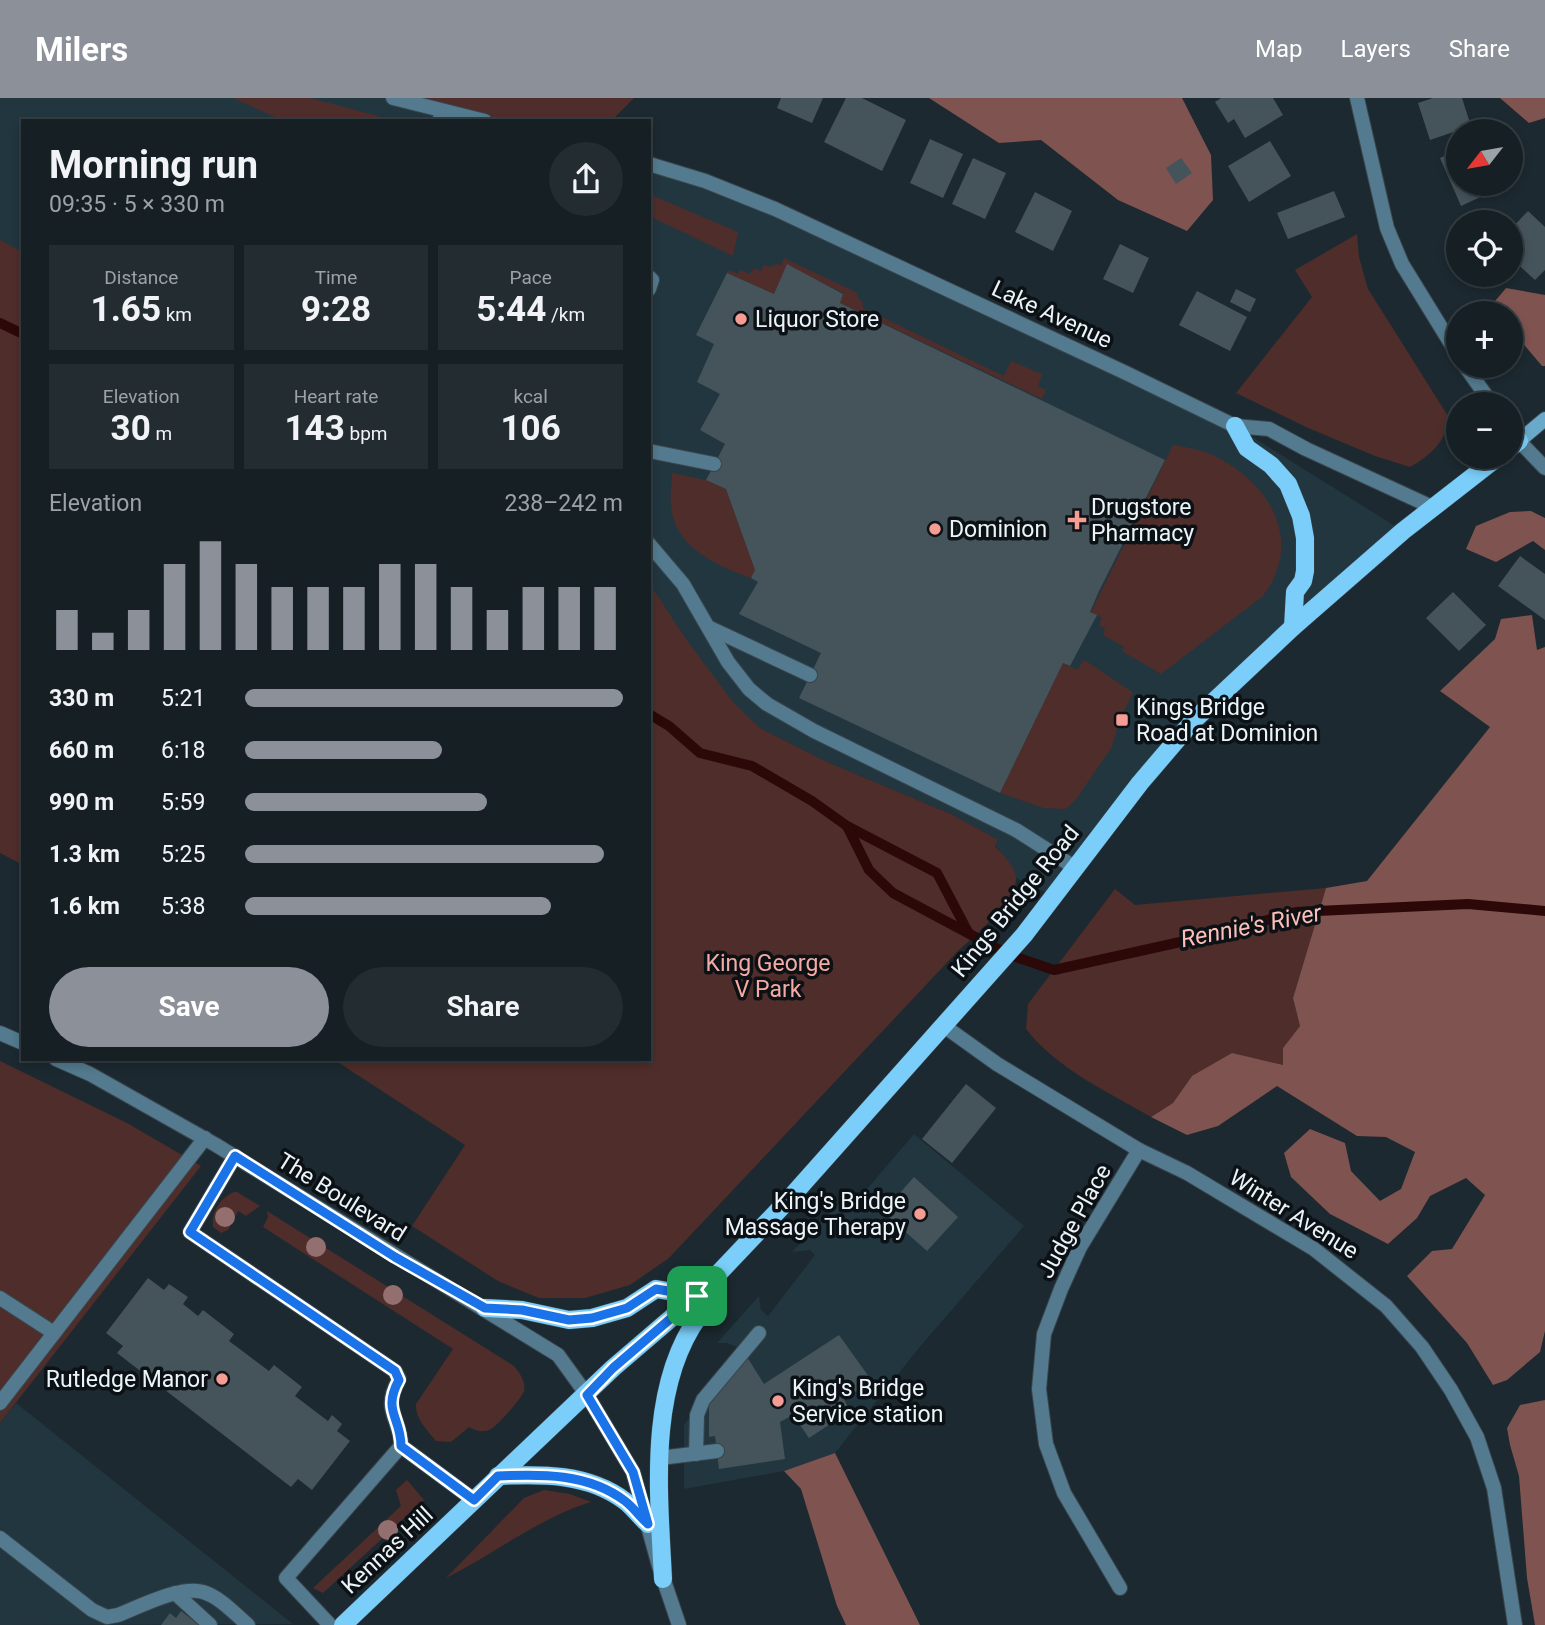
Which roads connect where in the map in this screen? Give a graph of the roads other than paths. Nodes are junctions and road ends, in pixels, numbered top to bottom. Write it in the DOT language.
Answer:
graph roads {
  1 [pos="393,98"];
  2 [pos="1357,98"];
  3 [pos="441,116"];
  4 [pos="467,119"];
  5 [pos="651,165"];
  6 [pos="1446,336"];
  7 [pos="1545,419"];
  8 [pos="1235,426"];
  9 [pos="1523,433"];
  10 [pos="1523,448"];
  11 [pos="651,451"];
  12 [pos="714,464"];
  13 [pos="1545,468"];
  14 [pos="1482,469"];
  15 [pos="1432,507"];
  16 [pos="651,546"];
  17 [pos="708,627"];
  18 [pos="1293,627"];
  19 [pos="810,675"];
  20 [pos="1074,867"];
  21 [pos="944,1026"];
  22 [pos="0,1033"];
  23 [pos="21,1043"];
  24 [pos="61,1061"];
  25 [pos="205,1139"];
  26 [pos="1139,1150"];
  27 [pos="235,1156"];
  28 [pos="697,1296"];
  29 [pos="0,1298"];
  30 [pos="485,1308"];
  31 [pos="54,1333"];
  32 [pos="759,1333"];
  33 [pos="587,1395"];
  34 [pos="0,1403"];
  35 [pos="401,1446"];
  36 [pos="716,1451"];
  37 [pos="696,1454"];
  38 [pos="660,1458"];
  39 [pos="498,1476"];
  40 [pos="474,1500"];
  41 [pos="648,1524"];
  42 [pos="0,1538"];
  43 [pos="663,1579"];
  44 [pos="1120,1588"];
  45 [pos="175,1593"];
  46 [pos="210,1625"];
  47 [pos="248,1625"];
  48 [pos="330,1625"];
  49 [pos="344,1625"];
  50 [pos="679,1625"];
  51 [pos="1514,1625"];
  1 -- 3 [label="street"];
  2 -- 6 [label="street"];
  3 -- 4 [label="street"];
  5 -- 8 [label="street, Lake Avenue"];
  7 -- 9 [label="main road"];
  8 -- 15 [label="street, Lake Avenue"];
  8 -- 18 [label="main road"];
  10 -- 13 [label="street"];
  11 -- 12 [label="street"];
  14 -- 15 [label="main road, Kings Bridge Road"];
  15 -- 18 [label="main road, Kings Bridge Road"];
  16 -- 17 [label="street"];
  17 -- 19 [label="street"];
  17 -- 20 [label="street"];
  18 -- 20 [label="main road, Kings Bridge Road"];
  20 -- 21 [label="main road, Kings Bridge Road"];
  21 -- 26 [label="street, Winter Avenue"];
  21 -- 28 [label="main road, Kings Bridge Road"];
  22 -- 23 [label="street"];
  24 -- 25 [label="street, The Boulevard"];
  25 -- 27 [label="street, The Boulevard"];
  25 -- 31 [label="street"];
  26 -- 44 [label="street, Judge Place"];
  26 -- 51 [label="street, Winter Avenue"];
  27 -- 30 [label="street, The Boulevard"];
  27 -- 35 [label="street"];
  28 -- 30 [label="main road"];
  28 -- 33 [label="main road, Kings Bridge Road"];
  28 -- 38 [label="main road"];
  29 -- 31 [label="street"];
  30 -- 33 [label="street, The Boulevard"];
  31 -- 34 [label="street"];
  32 -- 37 [label="street"];
  33 -- 39 [label="main road, Kennas Hill"];
  33 -- 41 [label="street, The Boulevard"];
  35 -- 40 [label="street"];
  35 -- 48 [label="street"];
  36 -- 37 [label="street"];
  37 -- 38 [label="street"];
  38 -- 43 [label="main road"];
  39 -- 40 [label="main road, Kennas Hill"];
  39 -- 41 [label="main road"];
  40 -- 49 [label="main road, Kennas Hill"];
  41 -- 43 [label="street, The Boulevard"];
  42 -- 45 [label="street"];
  43 -- 50 [label="street, The Boulevard"];
  45 -- 46 [label="street"];
  45 -- 47 [label="street"];
}
